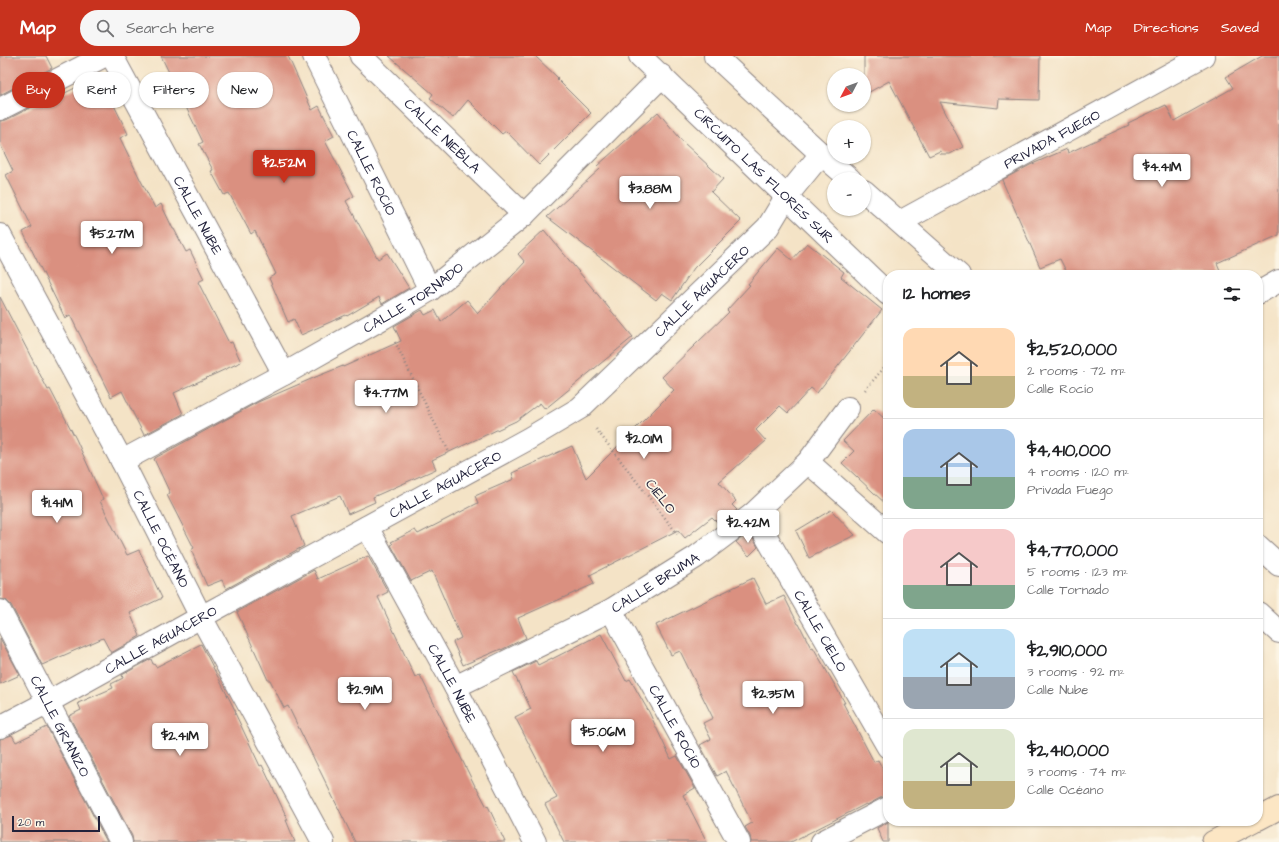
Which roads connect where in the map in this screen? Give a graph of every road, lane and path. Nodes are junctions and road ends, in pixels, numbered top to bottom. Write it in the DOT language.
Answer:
graph roads {
  1 [pos="104,56"];
  2 [pos="112,56"];
  3 [pos="314,56"];
  4 [pos="361,56"];
  5 [pos="640,56"];
  6 [pos="715,56"];
  7 [pos="1203,56"];
  8 [pos="662,76"];
  9 [pos="0,109"];
  10 [pos="821,154"];
  11 [pos="842,172"];
  12 [pos="786,197"];
  13 [pos="871,197"];
  14 [pos="524,215"];
  15 [pos="900,222"];
  16 [pos="0,235"];
  17 [pos="953,270"];
  18 [pos="1279,281"];
  19 [pos="883,289"];
  20 [pos="430,290"];
  21 [pos="1263,290"];
  22 [pos="383,318"];
  23 [pos="883,369"];
  24 [pos="284,374"];
  25 [pos="580,408"];
  26 [pos="848,408"];
  27 [pos="122,462"];
  28 [pos="808,462"];
  29 [pos="460,475"];
  30 [pos="753,514"];
  31 [pos="367,527"];
  32 [pos="883,529"];
  33 [pos="696,557"];
  34 [pos="611,610"];
  35 [pos="0,611"];
  36 [pos="201,617"];
  37 [pos="1263,618"];
  38 [pos="1279,632"];
  39 [pos="455,687"];
  40 [pos="48,702"];
  41 [pos="0,727"];
  42 [pos="883,738"];
  43 [pos="1279,808"];
  44 [pos="883,811"];
  45 [pos="1263,816"];
  46 [pos="1243,826"];
  47 [pos="121,842"];
  48 [pos="323,842"];
  49 [pos="535,842"];
  50 [pos="739,842"];
  51 [pos="822,842"];
  52 [pos="1213,842"];
  1 -- 9 [label="street"];
  2 -- 24 [label="street, CALLE NUBE"];
  3 -- 20 [label="street, CALLE ROCÍO"];
  4 -- 14 [label="street, CALLE NIEBLA"];
  5 -- 8 [label="street, CIRCUITO LAS FLORES SUR"];
  6 -- 10 [label="street"];
  7 -- 15 [label="street, PRIVADA FUEGO"];
  8 -- 12 [label="street, CIRCUITO LAS FLORES SUR"];
  8 -- 14 [label="street, CALLE TORNADO"];
  10 -- 11 [label="street"];
  10 -- 12 [label="street, CALLE AGUACERO"];
  12 -- 19 [label="street, CIRCUITO LAS FLORES SUR"];
  12 -- 25 [label="street, CALLE AGUACERO"];
  13 -- 15 [label="street"];
  14 -- 20 [label="street, CALLE TORNADO"];
  15 -- 17 [label="street"];
  16 -- 27 [label="street, CALLE OCÉANO"];
  18 -- 21 [label="street"];
  20 -- 22 [label="street, CALLE TORNADO"];
  22 -- 24 [label="street, CALLE TORNADO"];
  22 -- 29 [label="path"];
  23 -- 26 [label="path"];
  24 -- 27 [label="street, CALLE TORNADO"];
  25 -- 29 [label="street, CALLE AGUACERO"];
  25 -- 33 [label="path, CIELO"];
  26 -- 28 [label="street, CALLE BRUMA"];
  27 -- 36 [label="street, CALLE OCÉANO"];
  28 -- 30 [label="street, CALLE BRUMA"];
  28 -- 32 [label="street"];
  29 -- 31 [label="street, CALLE AGUACERO"];
  30 -- 33 [label="street, CALLE BRUMA"];
  30 -- 42 [label="street, CALLE CIELO"];
  31 -- 36 [label="street, CALLE AGUACERO"];
  31 -- 39 [label="street, CALLE NUBE"];
  33 -- 34 [label="street, CALLE BRUMA"];
  34 -- 39 [label="street, CALLE BRUMA"];
  34 -- 50 [label="street, CALLE ROCÍO"];
  35 -- 40 [label="street, CALLE GRANIZO"];
  36 -- 40 [label="street, CALLE AGUACERO"];
  36 -- 48 [label="street, CALLE OCÉANO"];
  37 -- 38 [label="street"];
  39 -- 49 [label="street, CALLE NUBE"];
  40 -- 41 [label="street, CALLE AGUACERO"];
  40 -- 47 [label="street, CALLE GRANIZO"];
  43 -- 45 [label="street"];
  44 -- 51 [label="street"];
  46 -- 52 [label="street"];
}
